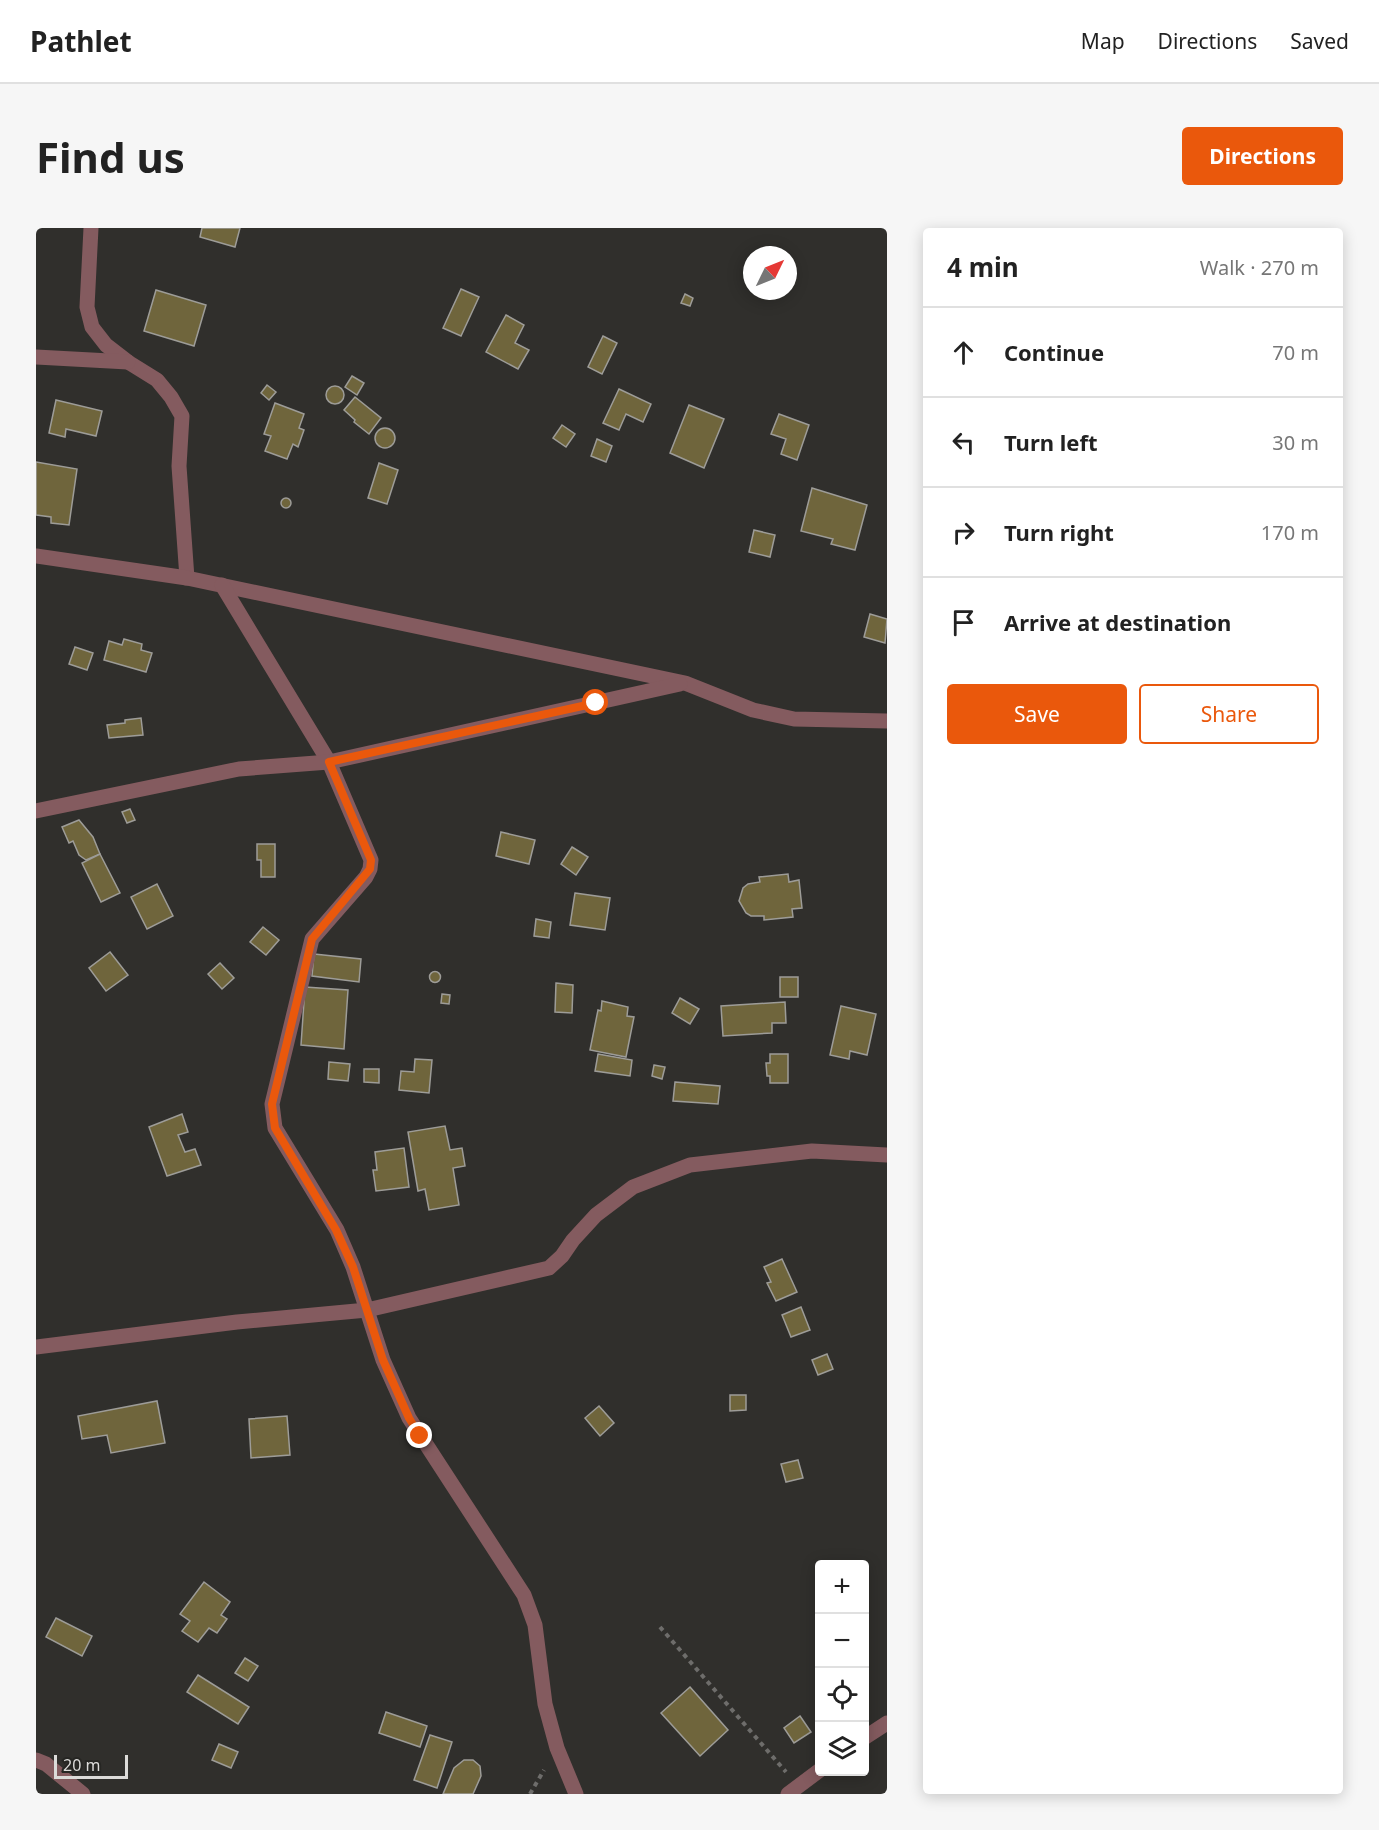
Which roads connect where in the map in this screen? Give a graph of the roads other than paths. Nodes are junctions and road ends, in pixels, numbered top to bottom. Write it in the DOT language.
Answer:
graph roads {
  1 [pos="91,228"];
  2 [pos="36,357"];
  3 [pos="128,362"];
  4 [pos="36,556"];
  5 [pos="187,578"];
  6 [pos="222,585"];
  7 [pos="685,683"];
  8 [pos="887,722"];
  9 [pos="329,762"];
  10 [pos="36,811"];
  11 [pos="887,1155"];
  12 [pos="367,1310"];
  13 [pos="36,1347"];
  14 [pos="887,1723"];
  15 [pos="869,1735"];
  16 [pos="36,1760"];
  17 [pos="815,1773"];
  18 [pos="793,1790"];
  19 [pos="83,1794"];
  20 [pos="576,1794"];
  1 -- 3 [label="street"];
  2 -- 3 [label="street"];
  3 -- 5 [label="street"];
  4 -- 5 [label="street"];
  5 -- 6 [label="street"];
  6 -- 7 [label="street"];
  6 -- 9 [label="street"];
  7 -- 8 [label="street"];
  7 -- 9 [label="street"];
  9 -- 10 [label="street"];
  9 -- 12 [label="street"];
  11 -- 12 [label="street"];
  12 -- 13 [label="street"];
  12 -- 20 [label="street"];
  14 -- 15 [label="street"];
  16 -- 19 [label="street"];
  17 -- 18 [label="street"];
}
